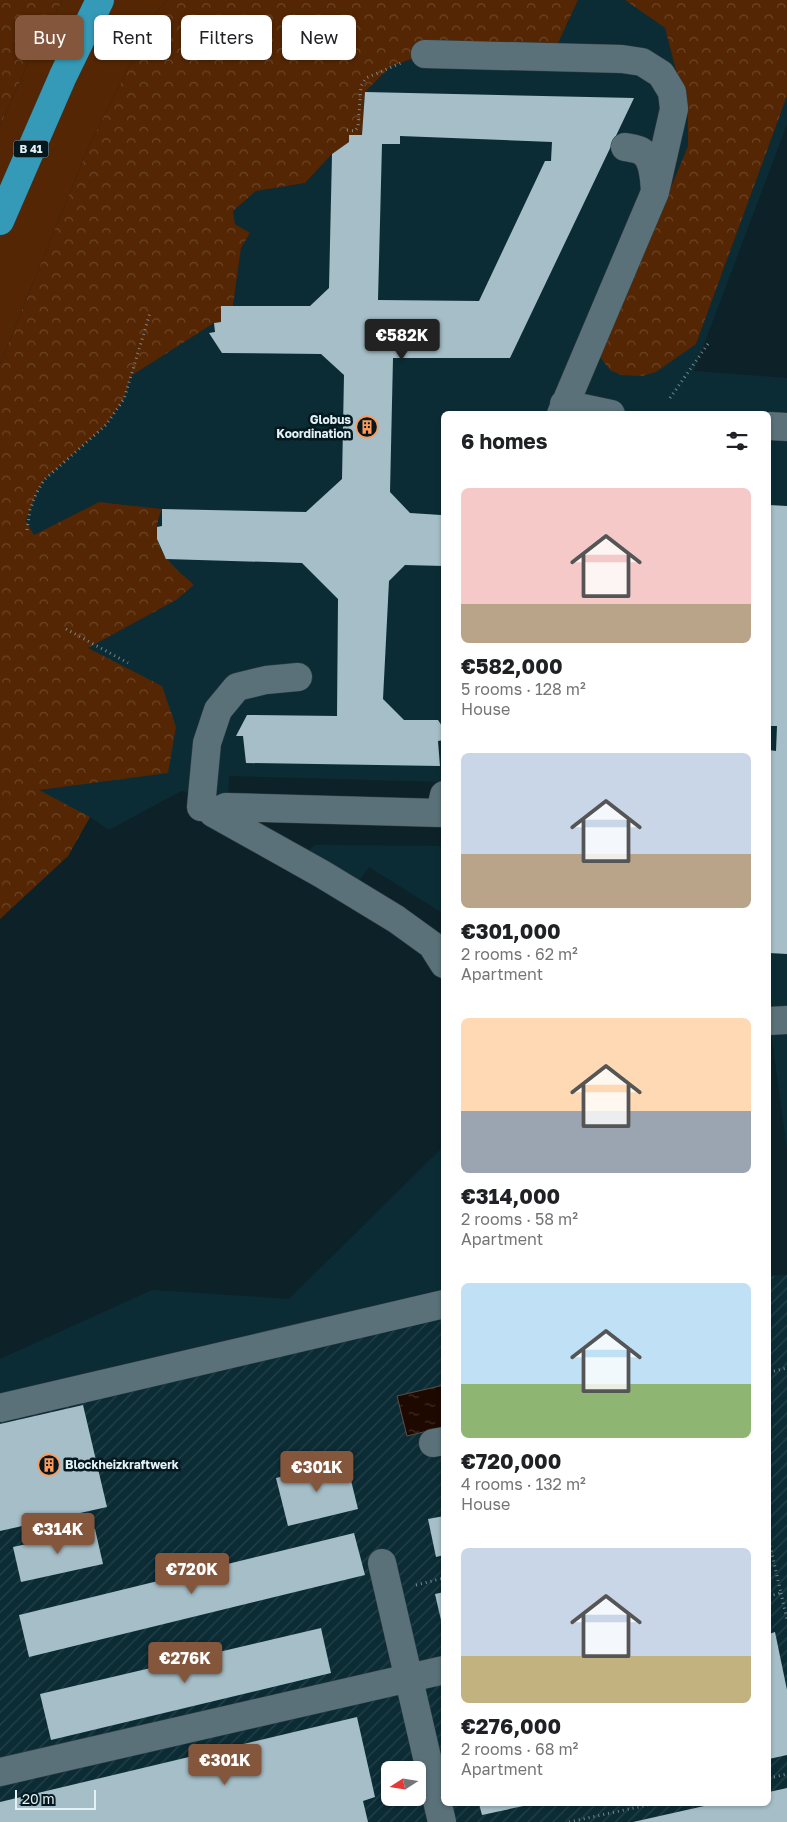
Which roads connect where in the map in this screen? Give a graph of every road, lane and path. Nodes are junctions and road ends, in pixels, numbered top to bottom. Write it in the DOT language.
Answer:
graph roads {
  1 [pos="100,0"];
  2 [pos="108,0"];
  3 [pos="424,54"];
  4 [pos="63,76"];
  5 [pos="347,130"];
  6 [pos="625,147"];
  7 [pos="655,192"];
  8 [pos="0,221"];
  9 [pos="150,312"];
  10 [pos="710,341"];
  11 [pos="670,398"];
  12 [pos="562,409"];
  13 [pos="582,411"];
  14 [pos="27,530"];
  15 [pos="66,629"];
  16 [pos="128,663"];
  17 [pos="298,677"];
  18 [pos="201,807"];
  19 [pos="441,809"];
  20 [pos="441,959"];
  21 [pos="787,1020"];
  22 [pos="771,1021"];
  23 [pos="441,1305"];
  24 [pos="787,1368"];
  25 [pos="771,1372"];
  26 [pos="0,1408"];
  27 [pos="771,1550"];
  28 [pos="382,1563"];
  29 [pos="781,1594"];
  30 [pos="771,1596"];
  31 [pos="787,1620"];
  32 [pos="441,1671"];
  33 [pos="408,1678"];
  34 [pos="0,1772"];
  35 [pos="787,1774"];
  36 [pos="771,1778"];
  37 [pos="643,1806"];
  38 [pos="442,1822"];
  39 [pos="569,1822"];
  1 -- 4 [label="highway, B 41"];
  2 -- 4 [label="highway"];
  3 -- 5 [label="path"];
  3 -- 7 [label="street"];
  4 -- 8 [label="highway, B 41"];
  6 -- 7 [label="street"];
  7 -- 12 [label="street"];
  9 -- 14 [label="path"];
  10 -- 11 [label="path"];
  12 -- 13 [label="street"];
  15 -- 16 [label="path"];
  17 -- 18 [label="street"];
  19 -- 20 [label="street"];
  21 -- 22 [label="street"];
  23 -- 26 [label="street"];
  24 -- 25 [label="path"];
  27 -- 29 [label="path"];
  28 -- 33 [label="street"];
  29 -- 30 [label="path"];
  29 -- 31 [label="path"];
  32 -- 33 [label="street"];
  33 -- 34 [label="street"];
  33 -- 38 [label="street"];
  35 -- 36 [label="path"];
  37 -- 39 [label="path"];
}
